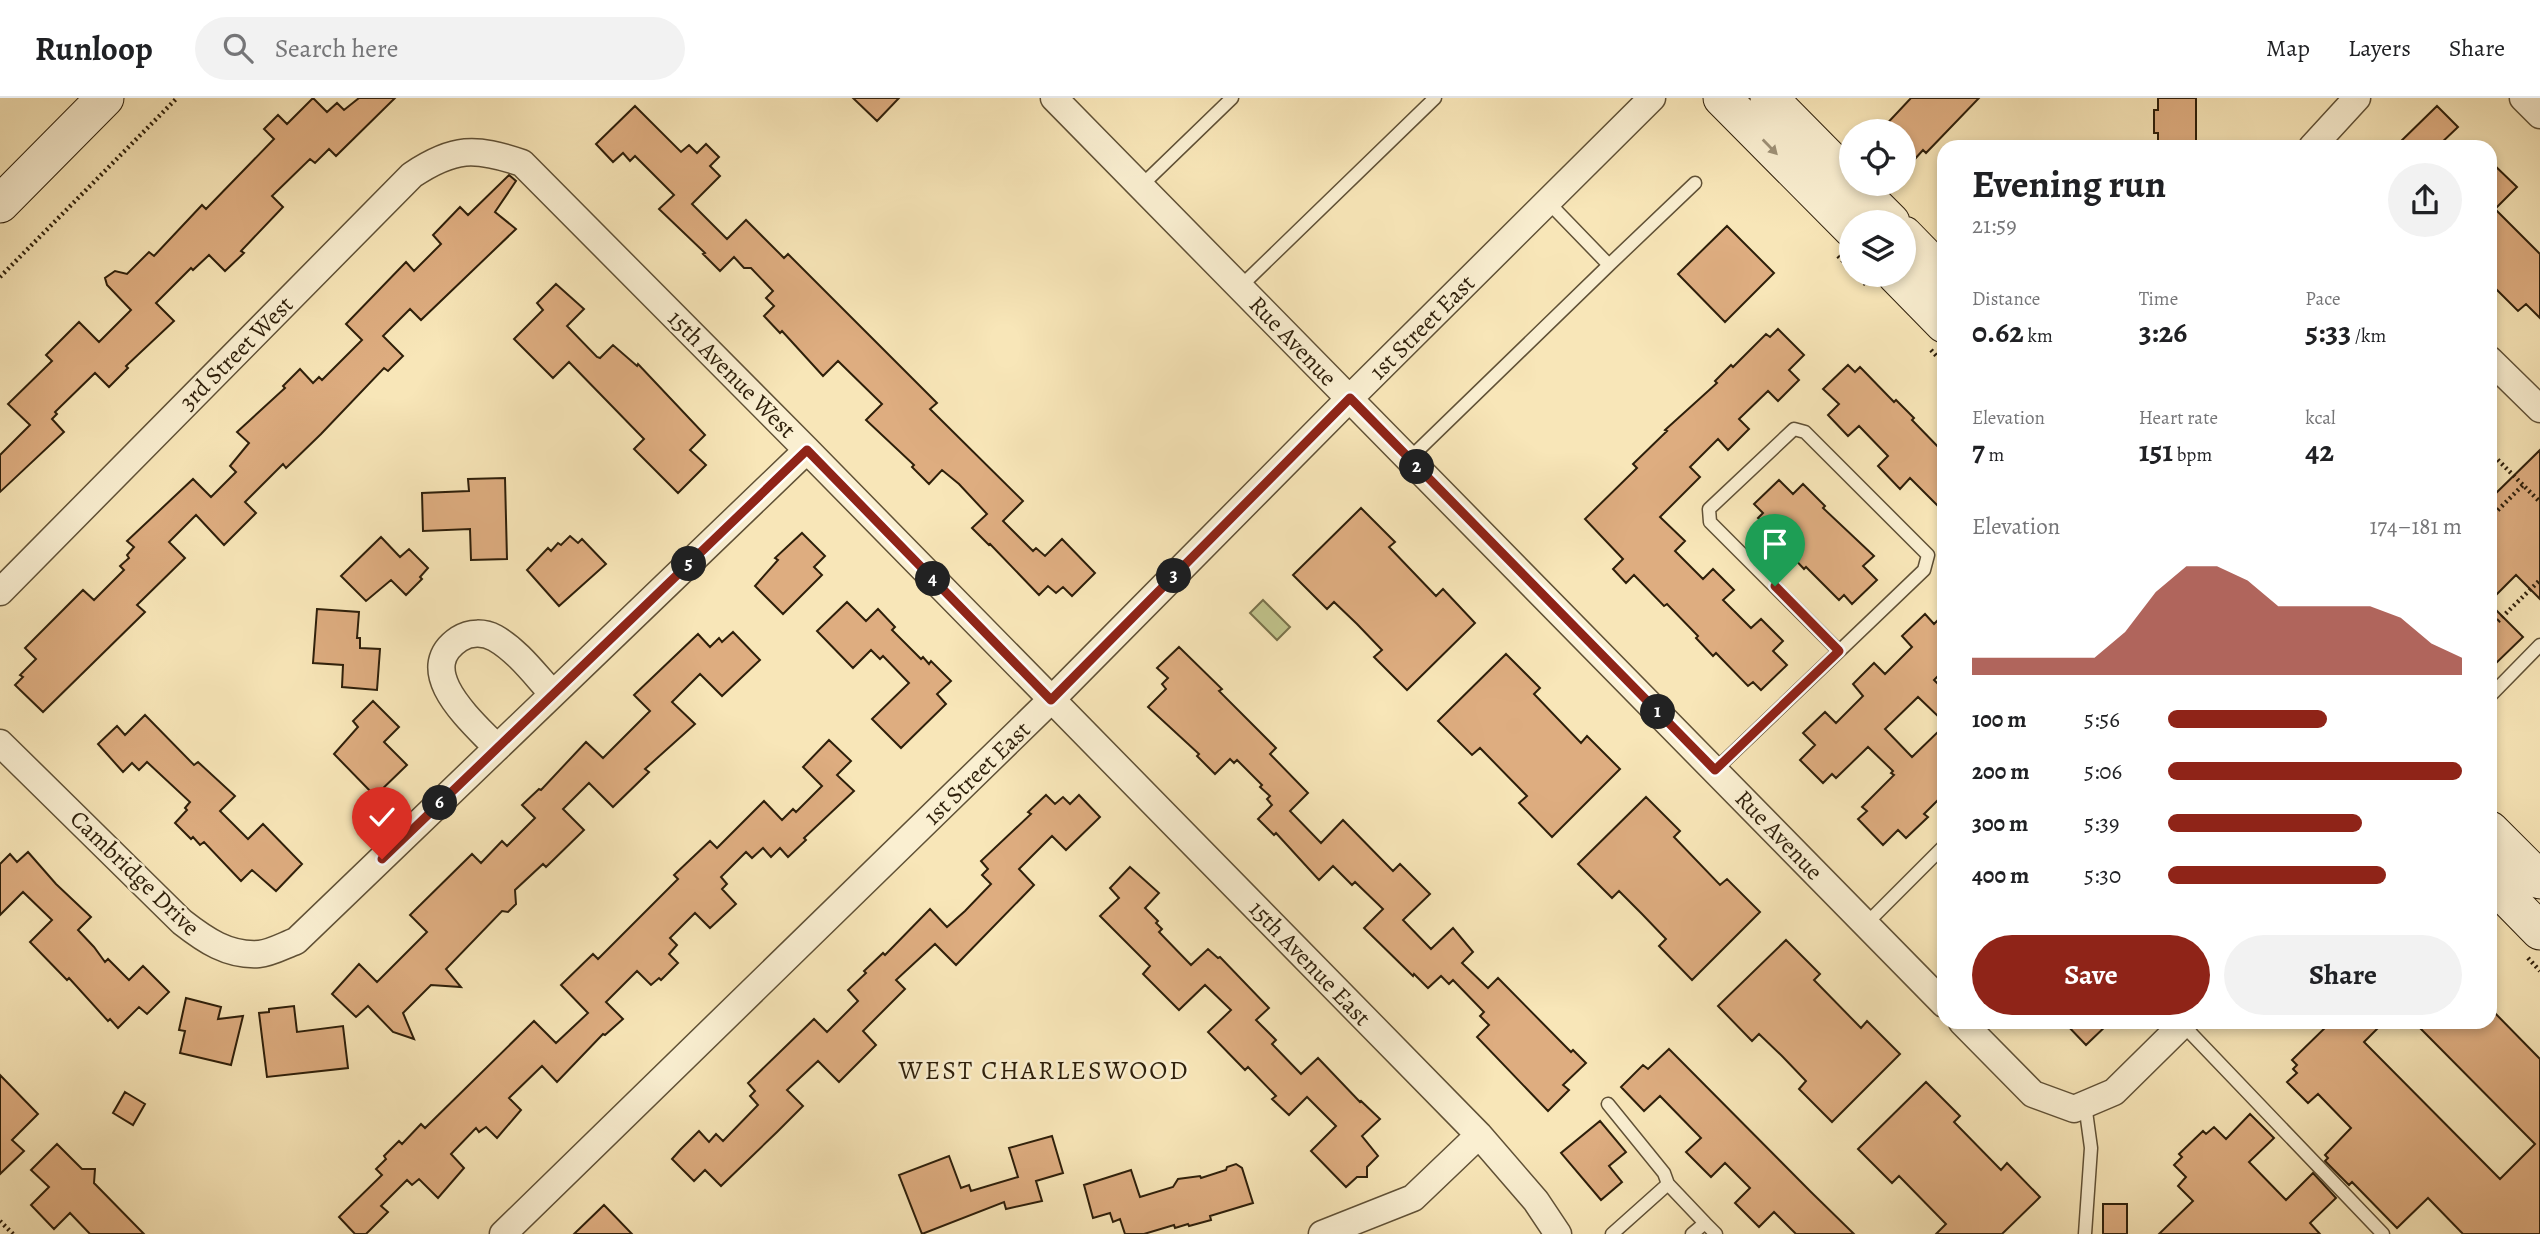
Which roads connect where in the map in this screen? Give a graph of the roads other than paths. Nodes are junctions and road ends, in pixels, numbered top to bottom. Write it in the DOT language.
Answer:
graph roads {
  1 [pos="105,98"];
  2 [pos="1054,98"];
  3 [pos="1232,98"];
  4 [pos="1436,98"];
  5 [pos="1652,98"];
  6 [pos="1723,98"];
  7 [pos="1769,98"];
  8 [pos="2357,98"];
  9 [pos="2523,98"];
  10 [pos="2540,115"];
  11 [pos="2318,140"];
  12 [pos="492,152"];
  13 [pos="1839,170"];
  14 [pos="1695,183"];
  15 [pos="1141,186"];
  16 [pos="1865,196"];
  17 [pos="1548,202"];
  18 [pos="0,204"];
  19 [pos="1879,210"];
  20 [pos="1839,216"];
  21 [pos="1916,247"];
  22 [pos="1609,265"];
  23 [pos="1937,269"];
  24 [pos="1240,287"];
  25 [pos="1908,287"];
  26 [pos="1937,317"];
  27 [pos="2497,367"];
  28 [pos="1350,398"];
  29 [pos="2540,409"];
  30 [pos="807,450"];
  31 [pos="1409,459"];
  32 [pos="0,592"];
  33 [pos="2540,645"];
  34 [pos="1839,651"];
  35 [pos="2497,689"];
  36 [pos="554,694"];
  37 [pos="1051,700"];
  38 [pos="0,743"];
  39 [pos="497,748"];
  40 [pos="1715,770"];
  41 [pos="2497,837"];
  42 [pos="1937,853"];
  43 [pos="2540,880"];
  44 [pos="2497,887"];
  45 [pos="1866,924"];
  46 [pos="2540,931"];
  47 [pos="1937,997"];
  48 [pos="1969,1029"];
  49 [pos="2177,1029"];
  50 [pos="2189,1029"];
  51 [pos="1608,1104"];
  52 [pos="2080,1106"];
  53 [pos="1479,1135"];
  54 [pos="1668,1184"];
  55 [pos="1705,1223"];
  56 [pos="503,1234"];
  57 [pos="1322,1234"];
  58 [pos="1558,1234"];
  59 [pos="1612,1234"];
  60 [pos="1692,1234"];
  61 [pos="1716,1234"];
  62 [pos="2085,1234"];
  63 [pos="2383,1234"];
  1 -- 18 [label="main road"];
  2 -- 15 [label="street, Rue Avenue"];
  3 -- 15 [label="lane"];
  4 -- 24 [label="lane"];
  5 -- 17 [label="street, 1st Street East"];
  6 -- 20 [label="main road, one-way"];
  7 -- 13 [label="main road"];
  8 -- 11 [label="street"];
  9 -- 10 [label="street"];
  12 -- 30 [label="street, 15th Avenue West"];
  12 -- 32 [label="street, 3rd Street West"];
  14 -- 22 [label="lane"];
  15 -- 24 [label="street, Rue Avenue"];
  16 -- 19 [label="main road"];
  17 -- 22 [label="lane"];
  17 -- 28 [label="street, 1st Street East"];
  21 -- 23 [label="main road"];
  22 -- 31 [label="lane"];
  24 -- 28 [label="street, Rue Avenue"];
  25 -- 26 [label="main road"];
  27 -- 29 [label="street"];
  28 -- 31 [label="street, Rue Avenue"];
  28 -- 37 [label="street, 1st Street East"];
  30 -- 36 [label="street, Cambridge Drive"];
  30 -- 37 [label="street, 15th Avenue West"];
  31 -- 40 [label="street, Rue Avenue"];
  33 -- 35 [label="lane"];
  34 -- 34 [label="lane"];
  34 -- 40 [label="lane"];
  36 -- 39 [label="street, Cambridge Drive"];
  36 -- 39 [label="street"];
  37 -- 53 [label="street, 15th Avenue East"];
  37 -- 56 [label="street, 1st Street East"];
  38 -- 39 [label="street, Cambridge Drive"];
  40 -- 45 [label="street, Rue Avenue"];
  41 -- 43 [label="main road"];
  42 -- 45 [label="lane"];
  44 -- 46 [label="main road"];
  45 -- 47 [label="street, Rue Avenue"];
  48 -- 52 [label="street"];
  49 -- 52 [label="street"];
  50 -- 63 [label="lane"];
  51 -- 54 [label="lane"];
  52 -- 62 [label="lane"];
  53 -- 57 [label="street"];
  53 -- 58 [label="street, 15th Avenue East"];
  54 -- 55 [label="lane"];
  54 -- 59 [label="lane"];
  55 -- 60 [label="lane"];
  55 -- 61 [label="lane"];
}
